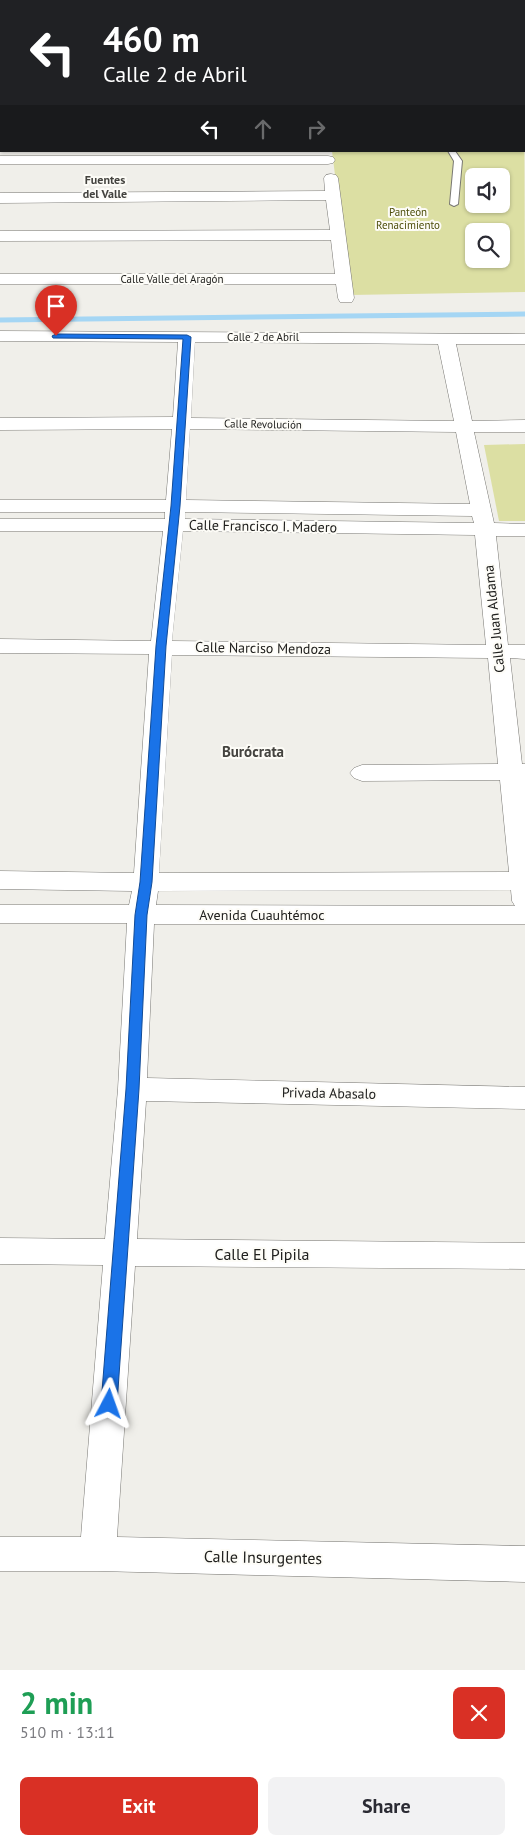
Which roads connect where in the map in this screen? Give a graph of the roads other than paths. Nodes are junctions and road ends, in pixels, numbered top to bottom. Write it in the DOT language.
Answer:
graph roads {
  1 [pos="452,152"];
  2 [pos="327,155"];
  3 [pos="0,160"];
  4 [pos="333,195"];
  5 [pos="0,198"];
  6 [pos="454,204"];
  7 [pos="338,235"];
  8 [pos="0,236"];
  9 [pos="0,278"];
  10 [pos="343,279"];
  11 [pos="346,298"];
  12 [pos="0,336"];
  13 [pos="187,337"];
  14 [pos="446,339"];
  15 [pos="525,339"];
  16 [pos="181,423"];
  17 [pos="0,424"];
  18 [pos="525,426"];
  19 [pos="464,428"];
  20 [pos="0,506"];
  21 [pos="175,516"];
  22 [pos="483,520"];
  23 [pos="0,525"];
  24 [pos="525,530"];
  25 [pos="0,646"];
  26 [pos="161,646"];
  27 [pos="498,651"];
  28 [pos="525,652"];
  29 [pos="518,772"];
  30 [pos="362,773"];
  31 [pos="0,880"];
  32 [pos="146,882"];
  33 [pos="524,888"];
  34 [pos="0,914"];
  35 [pos="141,915"];
  36 [pos="525,915"];
  37 [pos="132,1089"];
  38 [pos="525,1098"];
  39 [pos="0,1252"];
  40 [pos="120,1254"];
  41 [pos="525,1256"];
  42 [pos="0,1554"];
  43 [pos="98,1554"];
  44 [pos="525,1564"];
  1 -- 6 [label="lane"];
  2 -- 3 [label="street"];
  2 -- 4 [label="street"];
  4 -- 5 [label="street"];
  4 -- 7 [label="street"];
  7 -- 8 [label="street"];
  7 -- 10 [label="street"];
  9 -- 10 [label="street, Calle Valle del Aragón"];
  10 -- 11 [label="street"];
  12 -- 13 [label="street, Calle 2 de Abril"];
  13 -- 14 [label="street, Calle 2 de Abril"];
  13 -- 16 [label="street"];
  14 -- 15 [label="street, Calle 2 de Abril"];
  14 -- 19 [label="street, Calle Juan Aldama"];
  16 -- 17 [label="street, Calle Revolución"];
  16 -- 19 [label="street, Calle Revolución"];
  16 -- 21 [label="street"];
  18 -- 19 [label="street, Calle Revolución"];
  19 -- 22 [label="street, Calle Juan Aldama"];
  20 -- 21 [label="street, Calle Francisco I. Madero"];
  21 -- 22 [label="street, Calle Francisco I. Madero"];
  21 -- 23 [label="street, Calle Francisco I. Madero"];
  21 -- 26 [label="street"];
  22 -- 24 [label="street, Calle Francisco I. Madero"];
  22 -- 27 [label="street, Calle Juan Aldama"];
  25 -- 26 [label="street, Calle Narciso Mendoza"];
  26 -- 27 [label="street, Calle Narciso Mendoza"];
  26 -- 32 [label="street"];
  27 -- 28 [label="street, Calle Narciso Mendoza"];
  27 -- 29 [label="street, Calle Juan Aldama"];
  29 -- 30 [label="street"];
  29 -- 33 [label="street, Calle Juan Aldama"];
  31 -- 32 [label="street"];
  32 -- 33 [label="street"];
  32 -- 35 [label="street"];
  34 -- 35 [label="street, Avenida Cuauhtémoc"];
  35 -- 36 [label="street, Avenida Cuauhtémoc"];
  35 -- 37 [label="street"];
  37 -- 38 [label="street, Privada Abasalo"];
  37 -- 40 [label="street"];
  39 -- 40 [label="street, Calle El Pipila"];
  40 -- 41 [label="street, Calle El Pipila"];
  40 -- 43 [label="street"];
  42 -- 43 [label="street, Calle Insurgentes"];
  43 -- 44 [label="street, Calle Insurgentes"];
}
